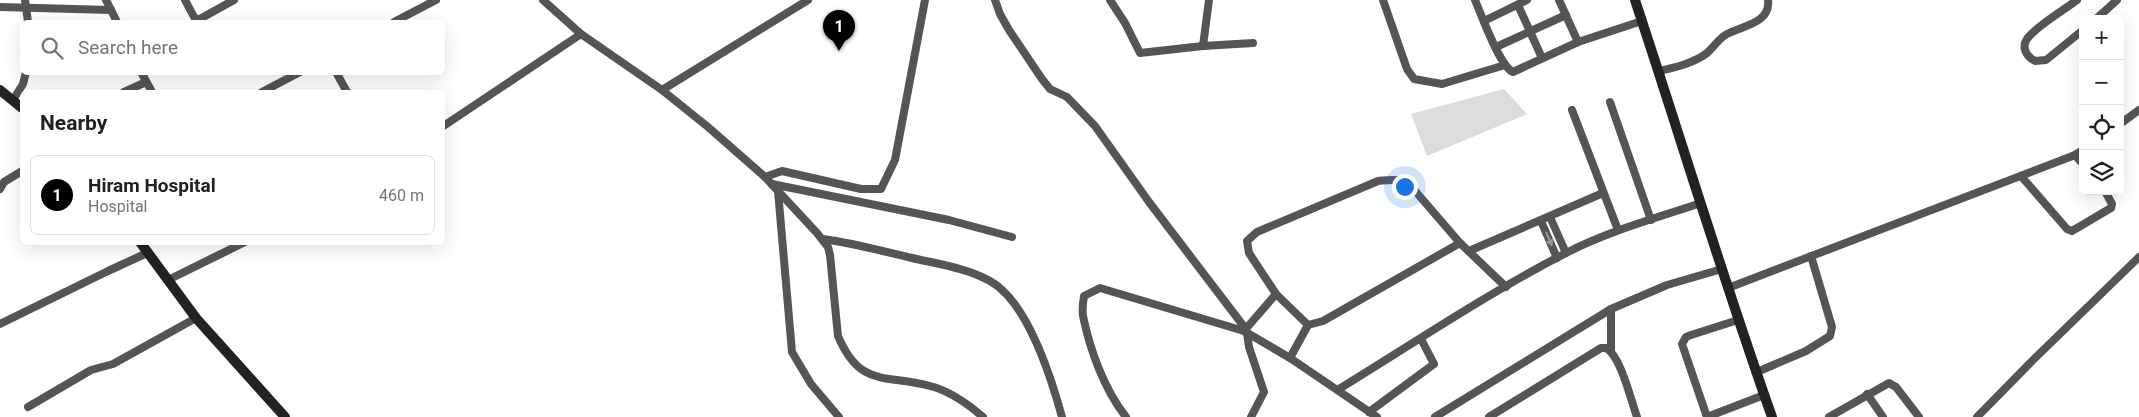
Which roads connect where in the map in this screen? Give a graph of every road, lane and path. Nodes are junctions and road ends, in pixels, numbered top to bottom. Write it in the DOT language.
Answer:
graph roads {
  1 [pos="26,0"];
  2 [pos="106,0"];
  3 [pos="185,0"];
  4 [pos="234,0"];
  5 [pos="436,0"];
  6 [pos="543,0"];
  7 [pos="808,0"];
  8 [pos="925,0"];
  9 [pos="995,0"];
  10 [pos="1110,0"];
  11 [pos="1209,0"];
  12 [pos="1383,0"];
  13 [pos="1475,0"];
  14 [pos="1527,0"];
  15 [pos="1560,0"];
  16 [pos="1635,0"];
  17 [pos="1768,0"];
  18 [pos="2077,0"];
  19 [pos="2117,0"];
  20 [pos="1518,5"];
  21 [pos="0,6"];
  22 [pos="27,9"];
  23 [pos="111,10"];
  24 [pos="1566,15"];
  25 [pos="2100,15"];
  26 [pos="28,20"];
  27 [pos="116,20"];
  28 [pos="398,20"];
  29 [pos="1484,21"];
  30 [pos="1642,22"];
  31 [pos="1530,32"];
  32 [pos="2079,33"];
  33 [pos="581,34"];
  34 [pos="1578,42"];
  35 [pos="1253,43"];
  36 [pos="1204,46"];
  37 [pos="1496,47"];
  38 [pos="1542,58"];
  39 [pos="1505,65"];
  40 [pos="1660,71"];
  41 [pos="25,75"];
  42 [pos="143,75"];
  43 [pos="294,75"];
  44 [pos="338,75"];
  45 [pos="146,82"];
  46 [pos="0,90"];
  47 [pos="128,90"];
  48 [pos="151,90"];
  49 [pos="266,90"];
  50 [pos="346,90"];
  51 [pos="662,90"];
  52 [pos="13,100"];
  53 [pos="1610,102"];
  54 [pos="20,106"];
  55 [pos="1572,110"];
  56 [pos="2139,110"];
  57 [pos="2124,121"];
  58 [pos="445,125"];
  59 [pos="2079,152"];
  60 [pos="2075,155"];
  61 [pos="2079,160"];
  62 [pos="20,172"];
  63 [pos="2021,176"];
  64 [pos="765,177"];
  65 [pos="772,184"];
  66 [pos="0,190"];
  67 [pos="778,190"];
  68 [pos="1603,193"];
  69 [pos="2107,195"];
  70 [pos="1701,203"];
  71 [pos="1550,217"];
  72 [pos="1541,220"];
  73 [pos="1651,220"];
  74 [pos="1618,230"];
  75 [pos="1012,237"];
  76 [pos="822,239"];
  77 [pos="1460,243"];
  78 [pos="142,245"];
  79 [pos="239,245"];
  80 [pos="1470,252"];
  81 [pos="147,253"];
  82 [pos="1566,253"];
  83 [pos="1811,256"];
  84 [pos="2139,257"];
  85 [pos="1557,258"];
  86 [pos="1722,268"];
  87 [pos="168,280"];
  88 [pos="1506,287"];
  89 [pos="1728,288"];
  90 [pos="1276,294"];
  91 [pos="1611,309"];
  92 [pos="196,318"];
  93 [pos="1738,320"];
  94 [pos="0,324"];
  95 [pos="1308,325"];
  96 [pos="1246,331"];
  97 [pos="1421,339"];
  98 [pos="1611,350"];
  99 [pos="1290,358"];
  100 [pos="1758,372"];
  101 [pos="1339,389"];
  102 [pos="1868,394"];
  103 [pos="1764,395"];
  104 [pos="28,407"];
  105 [pos="1369,412"];
  106 [pos="285,417"];
  107 [pos="839,417"];
  108 [pos="983,417"];
  109 [pos="1062,417"];
  110 [pos="1126,417"];
  111 [pos="1251,417"];
  112 [pos="1377,417"];
  113 [pos="1435,417"];
  114 [pos="1489,417"];
  115 [pos="1637,417"];
  116 [pos="1707,417"];
  117 [pos="1772,417"];
  118 [pos="1829,417"];
  119 [pos="1883,417"];
  120 [pos="1919,417"];
  121 [pos="1977,417"];
  1 -- 22 [label="street"];
  2 -- 23 [label="street"];
  3 -- 4 [label="street"];
  5 -- 28 [label="street"];
  6 -- 33 [label="street"];
  7 -- 51 [label="street"];
  8 -- 64 [label="street"];
  9 -- 96 [label="street"];
  10 -- 36 [label="street"];
  11 -- 36 [label="street"];
  12 -- 39 [label="street"];
  13 -- 29 [label="street"];
  14 -- 20 [label="street"];
  15 -- 24 [label="street"];
  16 -- 30 [label="main road"];
  17 -- 40 [label="street"];
  18 -- 32 [label="street"];
  19 -- 25 [label="street"];
  20 -- 29 [label="street"];
  20 -- 31 [label="street"];
  21 -- 22 [label="street"];
  22 -- 23 [label="street"];
  22 -- 26 [label="street"];
  23 -- 27 [label="street"];
  24 -- 31 [label="street"];
  24 -- 34 [label="street"];
  29 -- 37 [label="street"];
  30 -- 34 [label="street"];
  30 -- 40 [label="main road"];
  31 -- 37 [label="street"];
  31 -- 38 [label="street"];
  33 -- 51 [label="street"];
  33 -- 58 [label="street"];
  34 -- 38 [label="street"];
  35 -- 36 [label="street"];
  37 -- 39 [label="street"];
  38 -- 39 [label="street"];
  40 -- 70 [label="main road"];
  41 -- 52 [label="street"];
  42 -- 45 [label="street"];
  43 -- 49 [label="street"];
  44 -- 50 [label="street"];
  45 -- 47 [label="street"];
  45 -- 48 [label="street"];
  46 -- 52 [label="main road"];
  51 -- 64 [label="street"];
  52 -- 54 [label="main road"];
  53 -- 73 [label="street"];
  55 -- 68 [label="street"];
  56 -- 57 [label="street"];
  59 -- 60 [label="street"];
  60 -- 61 [label="street"];
  60 -- 63 [label="street"];
  62 -- 66 [label="street"];
  63 -- 69 [label="street"];
  63 -- 83 [label="street"];
  64 -- 65 [label="street"];
  65 -- 67 [label="street"];
  65 -- 75 [label="street"];
  67 -- 76 [label="street"];
  67 -- 107 [label="street"];
  68 -- 71 [label="street"];
  68 -- 74 [label="street"];
  70 -- 73 [label="street"];
  70 -- 86 [label="main road"];
  71 -- 72 [label="street"];
  71 -- 82 [label="street"];
  72 -- 80 [label="street"];
  72 -- 85 [label="street, one-way"];
  73 -- 74 [label="street"];
  74 -- 82 [label="street"];
  76 -- 108 [label="street"];
  76 -- 109 [label="street"];
  77 -- 80 [label="street"];
  77 -- 90 [label="street"];
  77 -- 95 [label="street"];
  78 -- 81 [label="main road"];
  79 -- 87 [label="street"];
  80 -- 88 [label="street"];
  81 -- 87 [label="main road"];
  81 -- 94 [label="street"];
  82 -- 85 [label="street"];
  83 -- 89 [label="street"];
  83 -- 100 [label="street"];
  84 -- 121 [label="street"];
  85 -- 88 [label="street"];
  86 -- 89 [label="main road"];
  86 -- 91 [label="street"];
  87 -- 92 [label="main road"];
  88 -- 97 [label="street"];
  89 -- 93 [label="main road"];
  90 -- 95 [label="street"];
  90 -- 96 [label="street"];
  91 -- 98 [label="street"];
  91 -- 113 [label="street"];
  92 -- 104 [label="street"];
  92 -- 106 [label="main road"];
  93 -- 100 [label="main road"];
  93 -- 116 [label="street"];
  95 -- 99 [label="street"];
  96 -- 99 [label="street"];
  96 -- 110 [label="street"];
  96 -- 111 [label="street"];
  97 -- 101 [label="street"];
  97 -- 105 [label="street"];
  98 -- 114 [label="street"];
  98 -- 115 [label="street"];
  99 -- 101 [label="street"];
  100 -- 103 [label="main road"];
  101 -- 105 [label="street"];
  102 -- 118 [label="street"];
  102 -- 119 [label="street"];
  102 -- 120 [label="street"];
  103 -- 116 [label="street"];
  103 -- 117 [label="main road"];
  105 -- 112 [label="street"];
}
